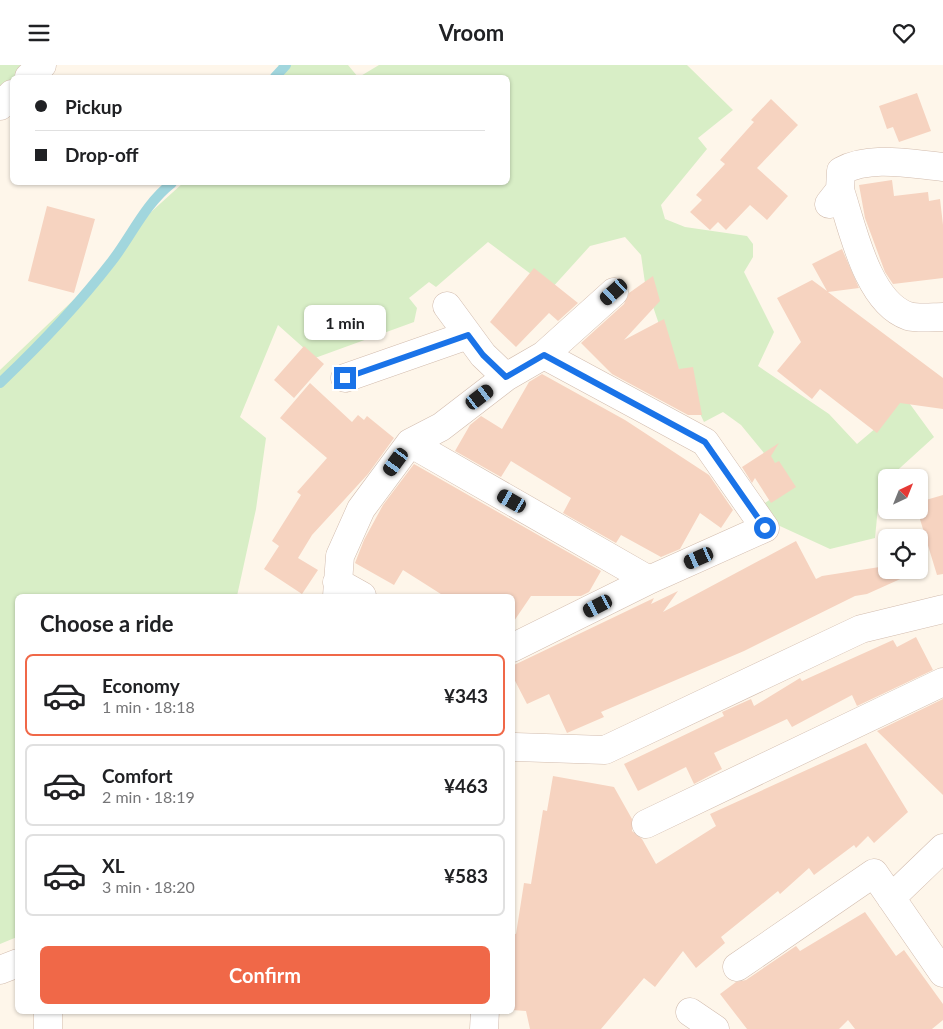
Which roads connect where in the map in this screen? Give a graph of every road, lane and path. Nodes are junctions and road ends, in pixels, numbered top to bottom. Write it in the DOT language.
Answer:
graph roads {
  1 [pos="42,65"];
  2 [pos="31,75"];
  3 [pos="10,96"];
  4 [pos="0,106"];
  5 [pos="943,167"];
  6 [pos="614,292"];
  7 [pos="447,306"];
  8 [pos="943,317"];
  9 [pos="468,335"];
  10 [pos="544,355"];
  11 [pos="506,377"];
  12 [pos="345,378"];
  13 [pos="410,443"];
  14 [pos="649,580"];
  15 [pos="337,589"];
  16 [pos="355,594"];
  17 [pos="942,615"];
  18 [pos="515,647"];
  19 [pos="943,682"];
  20 [pos="515,752"];
  21 [pos="646,824"];
  22 [pos="943,848"];
  23 [pos="891,898"];
  24 [pos="15,964"];
  25 [pos="737,967"];
  26 [pos="0,970"];
  27 [pos="943,973"];
  28 [pos="690,1012"];
  29 [pos="48,1014"];
  30 [pos="485,1014"];
  31 [pos="48,1029"];
  32 [pos="484,1029"];
  33 [pos="715,1029"];
  1 -- 2 [label="street"];
  3 -- 4 [label="street"];
  5 -- 8 [label="street"];
  6 -- 10 [label="street"];
  7 -- 9 [label="street"];
  9 -- 11 [label="street"];
  9 -- 12 [label="street"];
  10 -- 11 [label="street"];
  10 -- 14 [label="street"];
  11 -- 13 [label="street"];
  13 -- 14 [label="street"];
  13 -- 15 [label="street"];
  14 -- 18 [label="street"];
  15 -- 16 [label="street"];
  17 -- 20 [label="street"];
  19 -- 21 [label="street"];
  22 -- 23 [label="street"];
  23 -- 25 [label="street"];
  23 -- 27 [label="street"];
  24 -- 26 [label="street"];
  28 -- 33 [label="street"];
  29 -- 31 [label="street"];
  30 -- 32 [label="street"];
}
